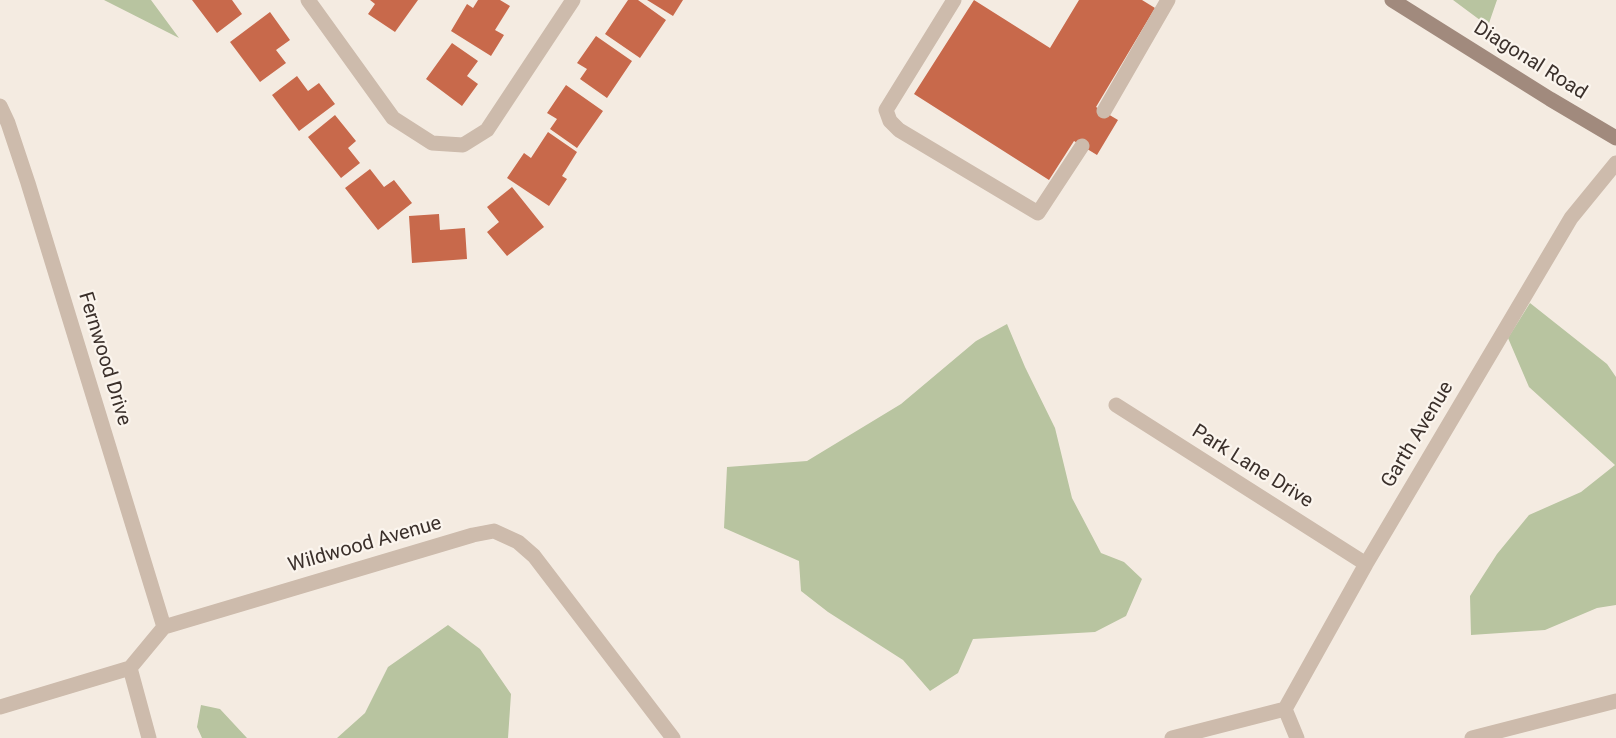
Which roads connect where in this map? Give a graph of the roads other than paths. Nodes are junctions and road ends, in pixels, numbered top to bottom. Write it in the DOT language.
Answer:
graph roads {
  1 [pos="573,0"];
  2 [pos="954,0"];
  3 [pos="1168,0"];
  4 [pos="1392,0"];
  5 [pos="312,2"];
  6 [pos="0,106"];
  7 [pos="1104,111"];
  8 [pos="1616,138"];
  9 [pos="1082,146"];
  10 [pos="1616,163"];
  11 [pos="1116,405"];
  12 [pos="1366,564"];
  13 [pos="164,627"];
  14 [pos="130,668"];
  15 [pos="1616,701"];
  16 [pos="0,707"];
  17 [pos="1285,709"];
  18 [pos="149,738"];
  19 [pos="673,738"];
  20 [pos="1172,738"];
  21 [pos="1297,738"];
  22 [pos="1472,738"];
  1 -- 5 [label="street"];
  2 -- 9 [label="street"];
  3 -- 7 [label="street"];
  4 -- 8 [label="street, Diagonal Road"];
  6 -- 13 [label="street, Fernwood Drive"];
  10 -- 12 [label="street, Garth Avenue"];
  11 -- 12 [label="street, Park Lane Drive"];
  12 -- 17 [label="street, Garth Avenue"];
  13 -- 14 [label="street"];
  13 -- 19 [label="street, Wildwood Avenue"];
  14 -- 16 [label="street"];
  14 -- 18 [label="street"];
  15 -- 22 [label="street"];
  17 -- 20 [label="street"];
  17 -- 21 [label="street"];
}
